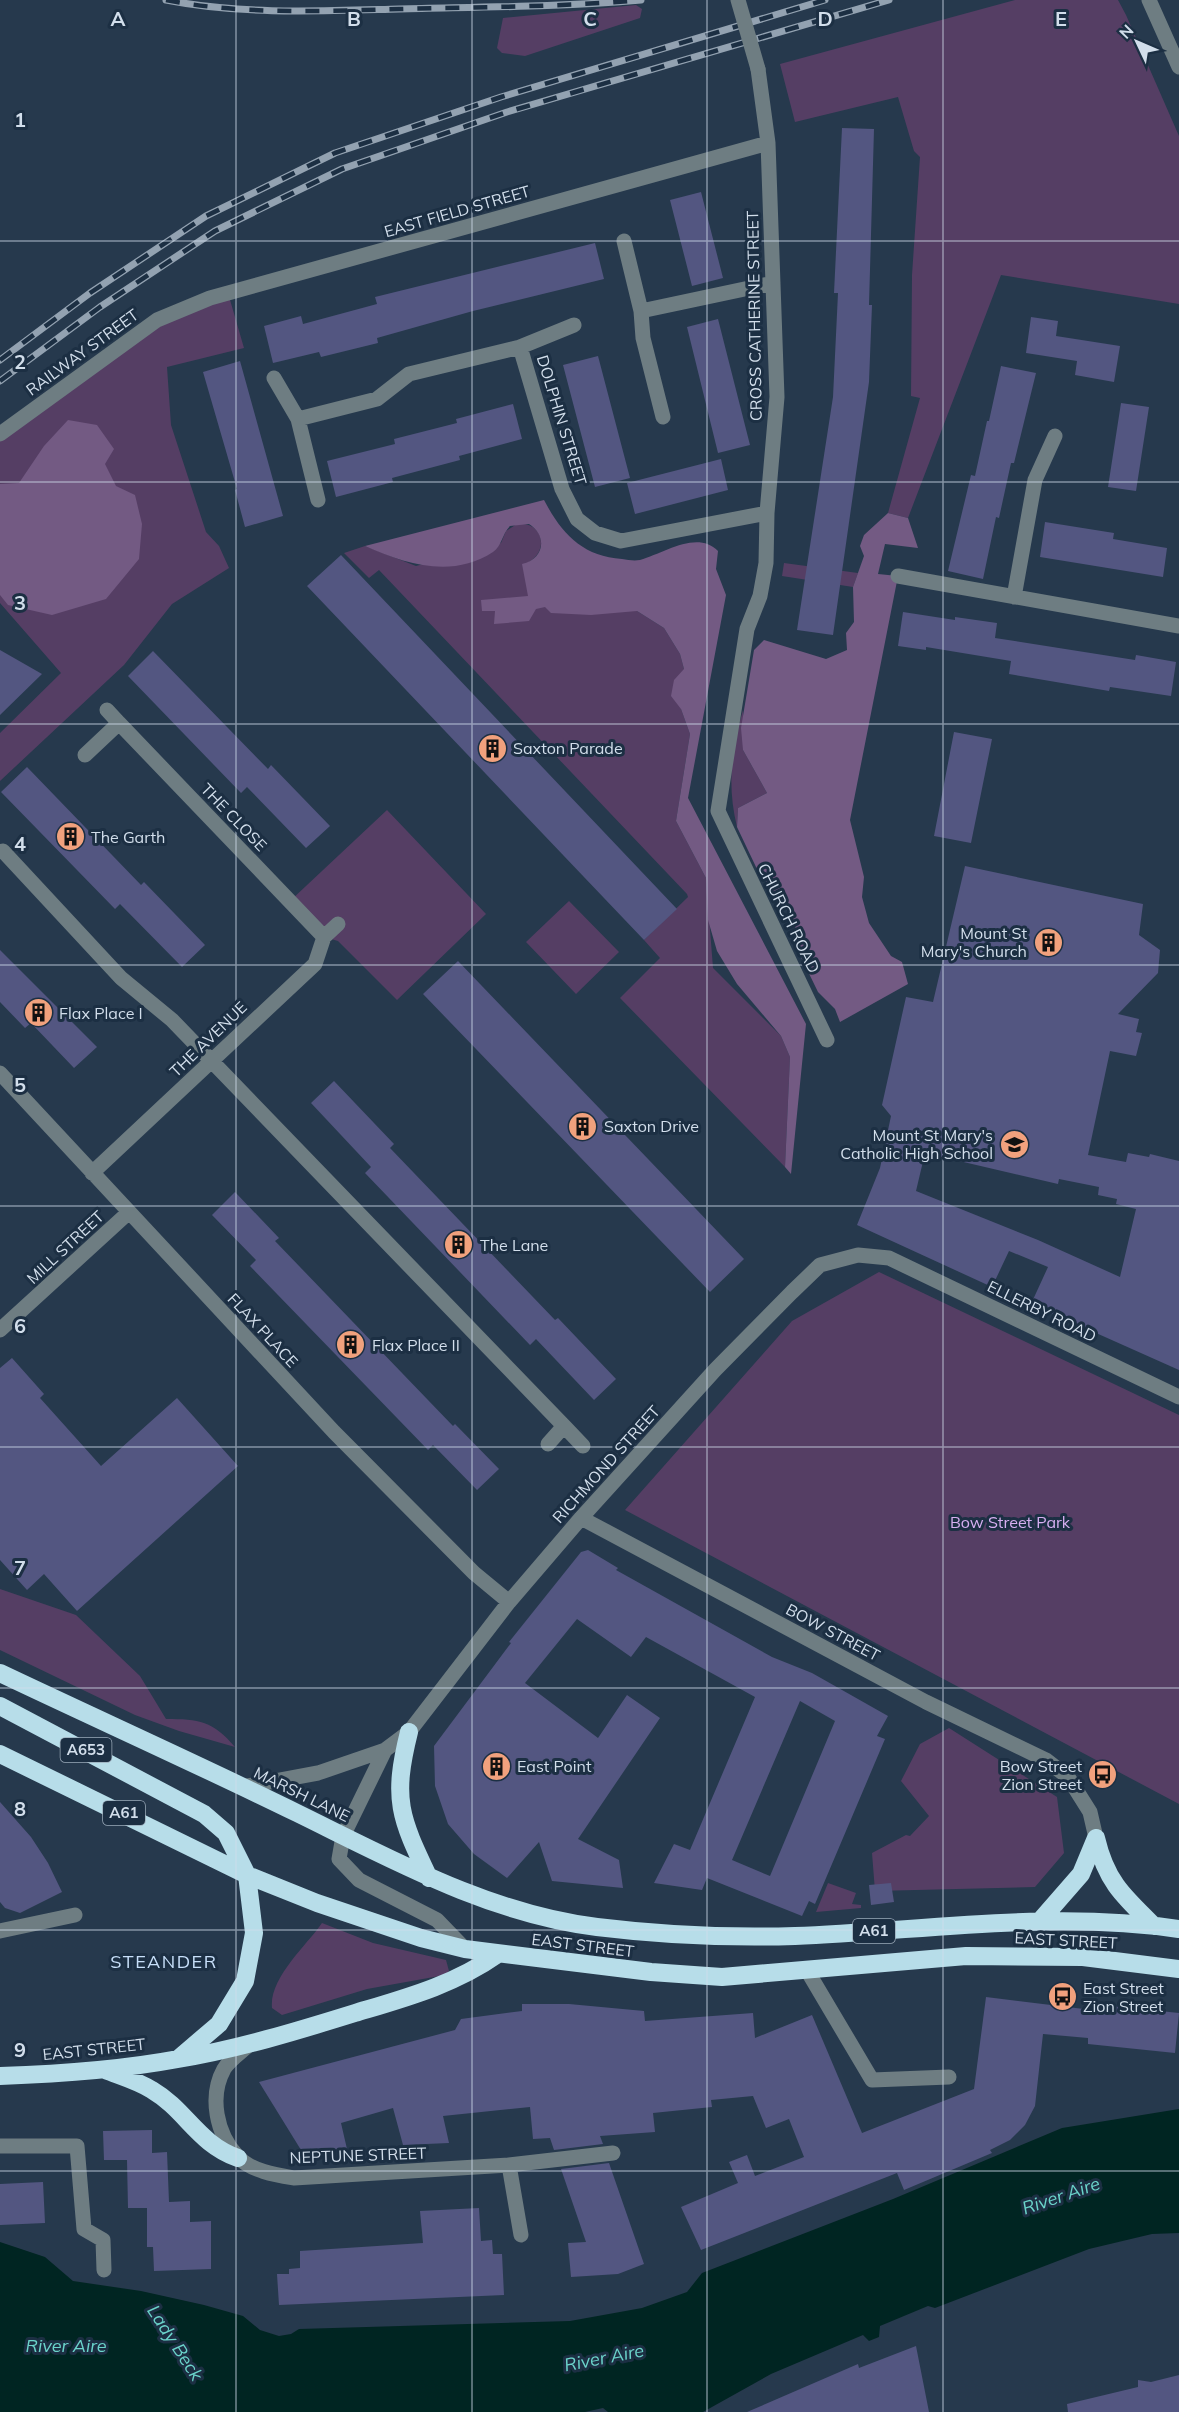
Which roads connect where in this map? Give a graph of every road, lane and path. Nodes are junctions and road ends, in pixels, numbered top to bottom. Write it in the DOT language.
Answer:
graph roads {
  1 [pos="738,0"];
  2 [pos="1149,0"];
  3 [pos="1179,67"];
  4 [pos="768,143"];
  5 [pos="624,241"];
  6 [pos="773,283"];
  7 [pos="640,311"];
  8 [pos="157,320"];
  9 [pos="574,325"];
  10 [pos="520,347"];
  11 [pos="274,378"];
  12 [pos="663,417"];
  13 [pos="298,419"];
  14 [pos="0,434"];
  15 [pos="1055,436"];
  16 [pos="318,500"];
  17 [pos="767,513"];
  18 [pos="898,576"];
  19 [pos="1014,597"];
  20 [pos="1179,626"];
  21 [pos="107,710"];
  22 [pos="119,723"];
  23 [pos="86,755"];
  24 [pos="718,811"];
  25 [pos="1,851"];
  26 [pos="338,924"];
  27 [pos="324,937"];
  28 [pos="827,1040"];
  29 [pos="212,1060"];
  30 [pos="0,1073"];
  31 [pos="92,1173"];
  32 [pos="128,1213"];
  33 [pos="889,1258"];
  34 [pos="0,1330"];
  35 [pos="1179,1397"];
  36 [pos="564,1426"];
  37 [pos="548,1444"];
  38 [pos="583,1446"];
  39 [pos="581,1518"];
  40 [pos="509,1602"];
  41 [pos="0,1673"];
  42 [pos="0,1706"];
  43 [pos="409,1732"];
  44 [pos="385,1750"];
  45 [pos="0,1754"];
  46 [pos="242,1787"];
  47 [pos="343,1836"];
  48 [pos="1096,1838"];
  49 [pos="247,1875"];
  50 [pos="429,1878"];
  51 [pos="75,1915"];
  52 [pos="1040,1921"];
  53 [pos="1154,1926"];
  54 [pos="594,1927"];
  55 [pos="1179,1929"];
  56 [pos="0,1931"];
  57 [pos="465,1949"];
  58 [pos="498,1954"];
  59 [pos="1179,1969"];
  60 [pos="808,1972"];
  61 [pos="252,2042"];
  62 [pos="178,2059"];
  63 [pos="104,2070"];
  64 [pos="0,2076"];
  65 [pos="949,2077"];
  66 [pos="0,2146"];
  67 [pos="613,2153"];
  68 [pos="238,2158"];
  69 [pos="509,2165"];
  70 [pos="521,2235"];
  71 [pos="104,2270"];
  1 -- 4 [label="street, CROSS CATHERINE STREET, bridge"];
  2 -- 3 [label="street"];
  4 -- 6 [label="street, CROSS CATHERINE STREET"];
  4 -- 8 [label="street, EAST FIELD STREET"];
  5 -- 7 [label="street"];
  6 -- 7 [label="street"];
  6 -- 17 [label="street, CROSS CATHERINE STREET"];
  7 -- 12 [label="street"];
  8 -- 14 [label="street, RAILWAY STREET"];
  9 -- 10 [label="street, DOLPHIN STREET"];
  10 -- 13 [label="street, DOLPHIN STREET"];
  10 -- 17 [label="street, DOLPHIN STREET"];
  11 -- 13 [label="street"];
  13 -- 16 [label="street"];
  15 -- 19 [label="street"];
  17 -- 24 [label="street, CROSS CATHERINE STREET"];
  18 -- 19 [label="street"];
  19 -- 20 [label="street"];
  21 -- 22 [label="street, THE CLOSE"];
  22 -- 23 [label="street"];
  22 -- 27 [label="street, THE CLOSE"];
  24 -- 28 [label="street, CHURCH ROAD"];
  25 -- 29 [label="street"];
  26 -- 27 [label="street, THE AVENUE"];
  27 -- 29 [label="street, THE AVENUE"];
  29 -- 31 [label="street, THE AVENUE"];
  29 -- 36 [label="street"];
  30 -- 31 [label="street, FLAX PLACE"];
  31 -- 32 [label="street, FLAX PLACE"];
  32 -- 34 [label="street, MILL STREET"];
  32 -- 40 [label="street, FLAX PLACE"];
  33 -- 35 [label="street, ELLERBY ROAD"];
  33 -- 39 [label="street, RICHMOND STREET"];
  36 -- 37 [label="street"];
  36 -- 38 [label="street"];
  39 -- 40 [label="street, RICHMOND STREET"];
  39 -- 48 [label="street, BOW STREET"];
  40 -- 43 [label="street, RICHMOND STREET"];
  41 -- 46 [label="highway, MARSH LANE / A61"];
  42 -- 49 [label="highway, A653"];
  43 -- 44 [label="street, RICHMOND STREET"];
  43 -- 50 [label="highway"];
  44 -- 46 [label="street, RICHMOND STREET"];
  44 -- 47 [label="street, RICHMOND STREET"];
  45 -- 49 [label="highway, A61"];
  46 -- 47 [label="highway, MARSH LANE / A61"];
  47 -- 50 [label="highway, MARSH LANE / A61"];
  47 -- 57 [label="street, RICHMOND STREET"];
  48 -- 52 [label="highway"];
  48 -- 53 [label="highway"];
  49 -- 57 [label="highway, A61"];
  49 -- 62 [label="highway, A653"];
  50 -- 54 [label="highway, MARSH LANE / A61"];
  51 -- 56 [label="street"];
  52 -- 53 [label="highway, EAST STREET / A61"];
  52 -- 54 [label="highway, EAST STREET / A61"];
  53 -- 55 [label="highway, EAST STREET / A61"];
  57 -- 58 [label="highway, A61"];
  58 -- 60 [label="highway, EAST STREET / A61"];
  58 -- 61 [label="highway, EAST STREET"];
  59 -- 60 [label="highway, EAST STREET / A61"];
  60 -- 65 [label="street"];
  61 -- 62 [label="highway, EAST STREET"];
  61 -- 68 [label="street"];
  62 -- 63 [label="highway, EAST STREET"];
  63 -- 64 [label="highway, EAST STREET"];
  63 -- 68 [label="highway"];
  66 -- 71 [label="street"];
  67 -- 69 [label="street, NEPTUNE STREET"];
  68 -- 69 [label="street, NEPTUNE STREET"];
  69 -- 70 [label="street"];
}
